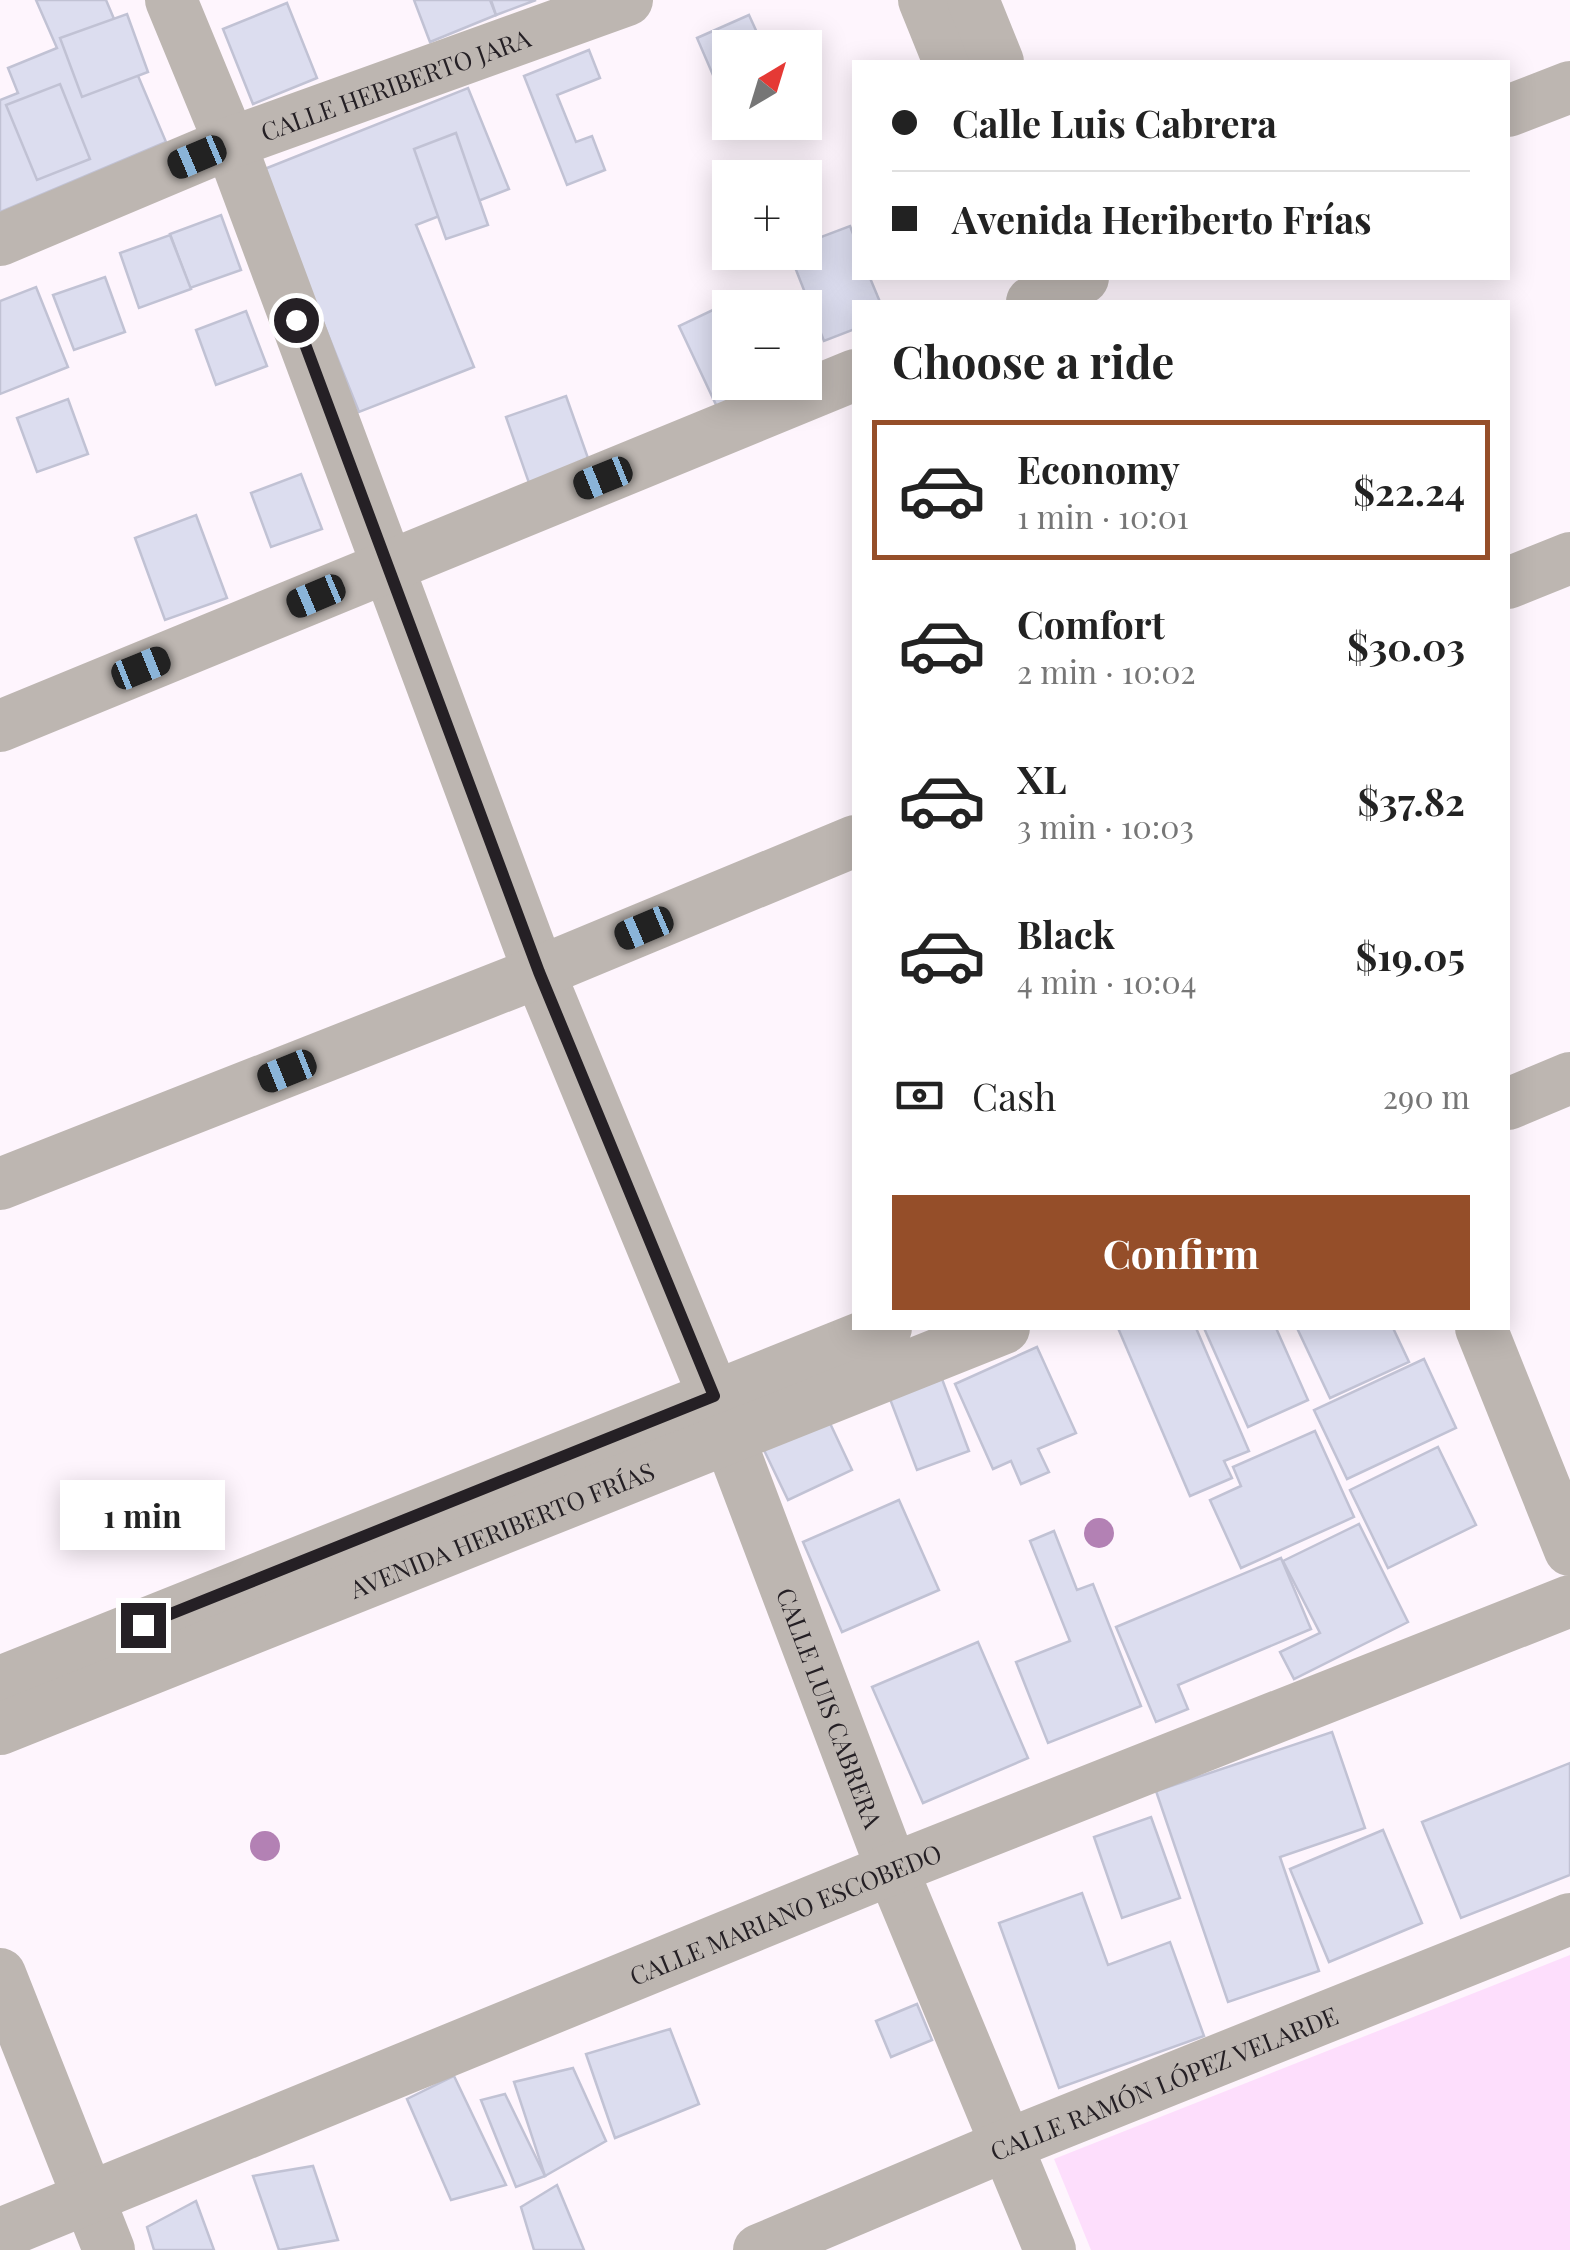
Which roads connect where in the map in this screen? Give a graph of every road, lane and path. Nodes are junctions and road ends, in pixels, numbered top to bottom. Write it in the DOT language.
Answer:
graph roads {
  1 [pos="171,0"];
  2 [pos="627,0"];
  3 [pos="924,0"];
  4 [pos="973,0"];
  5 [pos="948,60"];
  6 [pos="997,60"];
  7 [pos="1570,86"];
  8 [pos="1510,110"];
  9 [pos="230,144"];
  10 [pos="0,240"];
  11 [pos="1054,289"];
  12 [pos="1088,300"];
  13 [pos="852,376"];
  14 [pos="1570,558"];
  15 [pos="387,567"];
  16 [pos="1510,581"];
  17 [pos="0,726"];
  18 [pos="852,842"];
  19 [pos="539,972"];
  20 [pos="1570,1078"];
  21 [pos="1510,1103"];
  22 [pos="0,1184"];
  23 [pos="882,1330"];
  24 [pos="998,1330"];
  25 [pos="1482,1330"];
  26 [pos="722,1417"];
  27 [pos="1570,1550"];
  28 [pos="1570,1602"];
  29 [pos="0,1682"];
  30 [pos="0,1729"];
  31 [pos="892,1869"];
  32 [pos="1570,1919"];
  33 [pos="0,1974"];
  34 [pos="1004,2146"];
  35 [pos="90,2198"];
  36 [pos="0,2234"];
  37 [pos="110,2250"];
  38 [pos="759,2250"];
  39 [pos="1050,2250"];
  1 -- 9 [label="street, CALLE LUIS CABRERA"];
  2 -- 9 [label="street, CALLE HERIBERTO JARA"];
  3 -- 5 [label="street"];
  4 -- 6 [label="street"];
  7 -- 8 [label="street"];
  9 -- 10 [label="street, CALLE HERIBERTO JARA"];
  9 -- 15 [label="street, CALLE LUIS CABRERA"];
  11 -- 12 [label="street"];
  13 -- 15 [label="street"];
  14 -- 16 [label="street"];
  15 -- 17 [label="street"];
  15 -- 19 [label="street, CALLE LUIS CABRERA"];
  18 -- 19 [label="street"];
  19 -- 22 [label="street"];
  19 -- 26 [label="street, CALLE LUIS CABRERA"];
  20 -- 21 [label="street"];
  23 -- 26 [label="street, AVENIDA HERIBERTO FRÍAS"];
  24 -- 26 [label="street, AVENIDA HERIBERTO FRÍAS"];
  25 -- 27 [label="street"];
  26 -- 29 [label="street, AVENIDA HERIBERTO FRÍAS"];
  26 -- 30 [label="street, AVENIDA HERIBERTO FRÍAS"];
  26 -- 31 [label="street, CALLE LUIS CABRERA"];
  28 -- 31 [label="street, CALLE MARIANO ESCOBEDO"];
  31 -- 34 [label="street, CALLE LUIS CABRERA"];
  31 -- 35 [label="street, CALLE MARIANO ESCOBEDO"];
  32 -- 34 [label="street, CALLE RAMÓN LÓPEZ VELARDE"];
  33 -- 35 [label="street"];
  34 -- 38 [label="street, CALLE RAMÓN LÓPEZ VELARDE"];
  34 -- 39 [label="street, CALLE LUIS CABRERA"];
  35 -- 36 [label="street, CALLE MARIANO ESCOBEDO"];
  35 -- 37 [label="street"];
}
